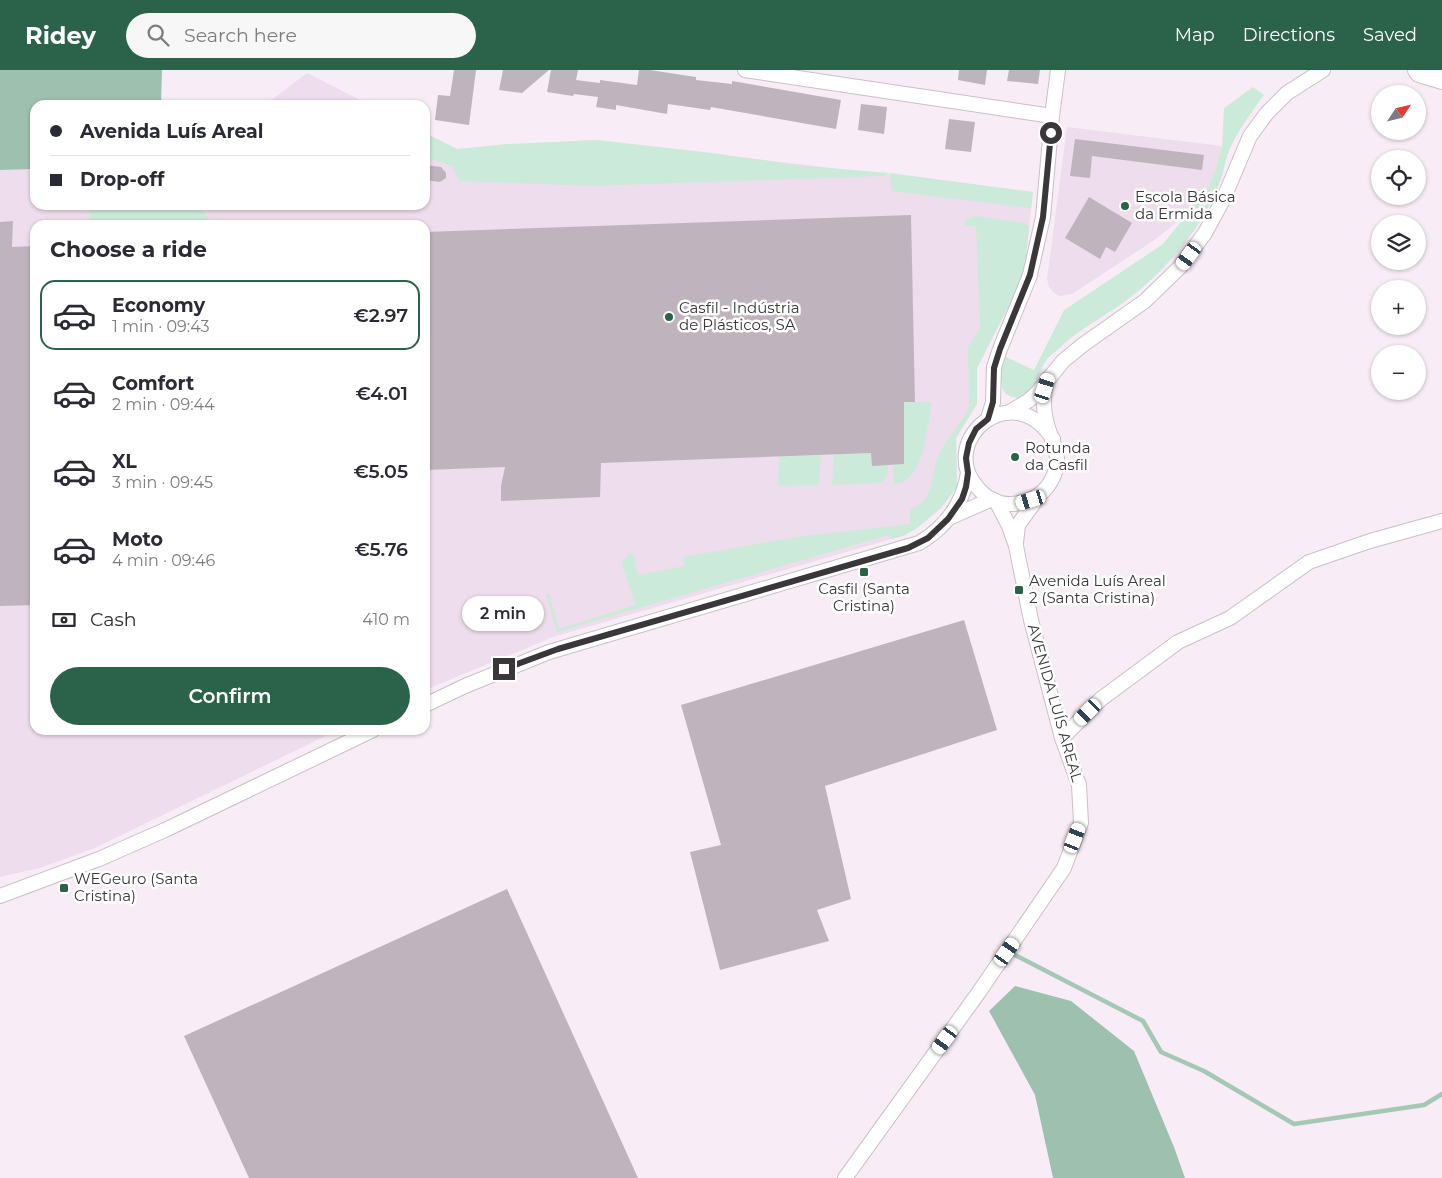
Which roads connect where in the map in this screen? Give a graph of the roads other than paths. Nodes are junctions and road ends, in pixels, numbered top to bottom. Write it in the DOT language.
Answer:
graph roads {
  1 [pos="745,70"];
  2 [pos="1058,70"];
  3 [pos="1323,70"];
  4 [pos="1417,70"];
  5 [pos="1442,80"];
  6 [pos="1052,116"];
  7 [pos="1049,377"];
  8 [pos="1008,412"];
  9 [pos="988,419"];
  10 [pos="1053,440"];
  11 [pos="968,473"];
  12 [pos="1041,494"];
  13 [pos="994,500"];
  14 [pos="948,519"];
  15 [pos="1442,522"];
  16 [pos="1016,546"];
  17 [pos="430,703"];
  18 [pos="362,735"];
  19 [pos="1062,738"];
  20 [pos="0,896"];
  21 [pos="845,1178"];
  1 -- 6 [label="street"];
  2 -- 6 [label="street"];
  3 -- 7 [label="street"];
  4 -- 5 [label="main road"];
  6 -- 9 [label="street"];
  7 -- 8 [label="street"];
  7 -- 10 [label="street"];
  8 -- 9 [label="street"];
  8 -- 10 [label="street"];
  9 -- 11 [label="street"];
  10 -- 12 [label="street"];
  11 -- 13 [label="street"];
  11 -- 14 [label="street"];
  12 -- 13 [label="street"];
  12 -- 16 [label="street, AVENIDA LUÍS AREAL"];
  13 -- 14 [label="street"];
  13 -- 16 [label="street, AVENIDA LUÍS AREAL"];
  14 -- 17 [label="street"];
  15 -- 19 [label="street"];
  16 -- 19 [label="street, AVENIDA LUÍS AREAL"];
  18 -- 20 [label="street"];
  19 -- 21 [label="street, AVENIDA LUÍS AREAL"];
}
